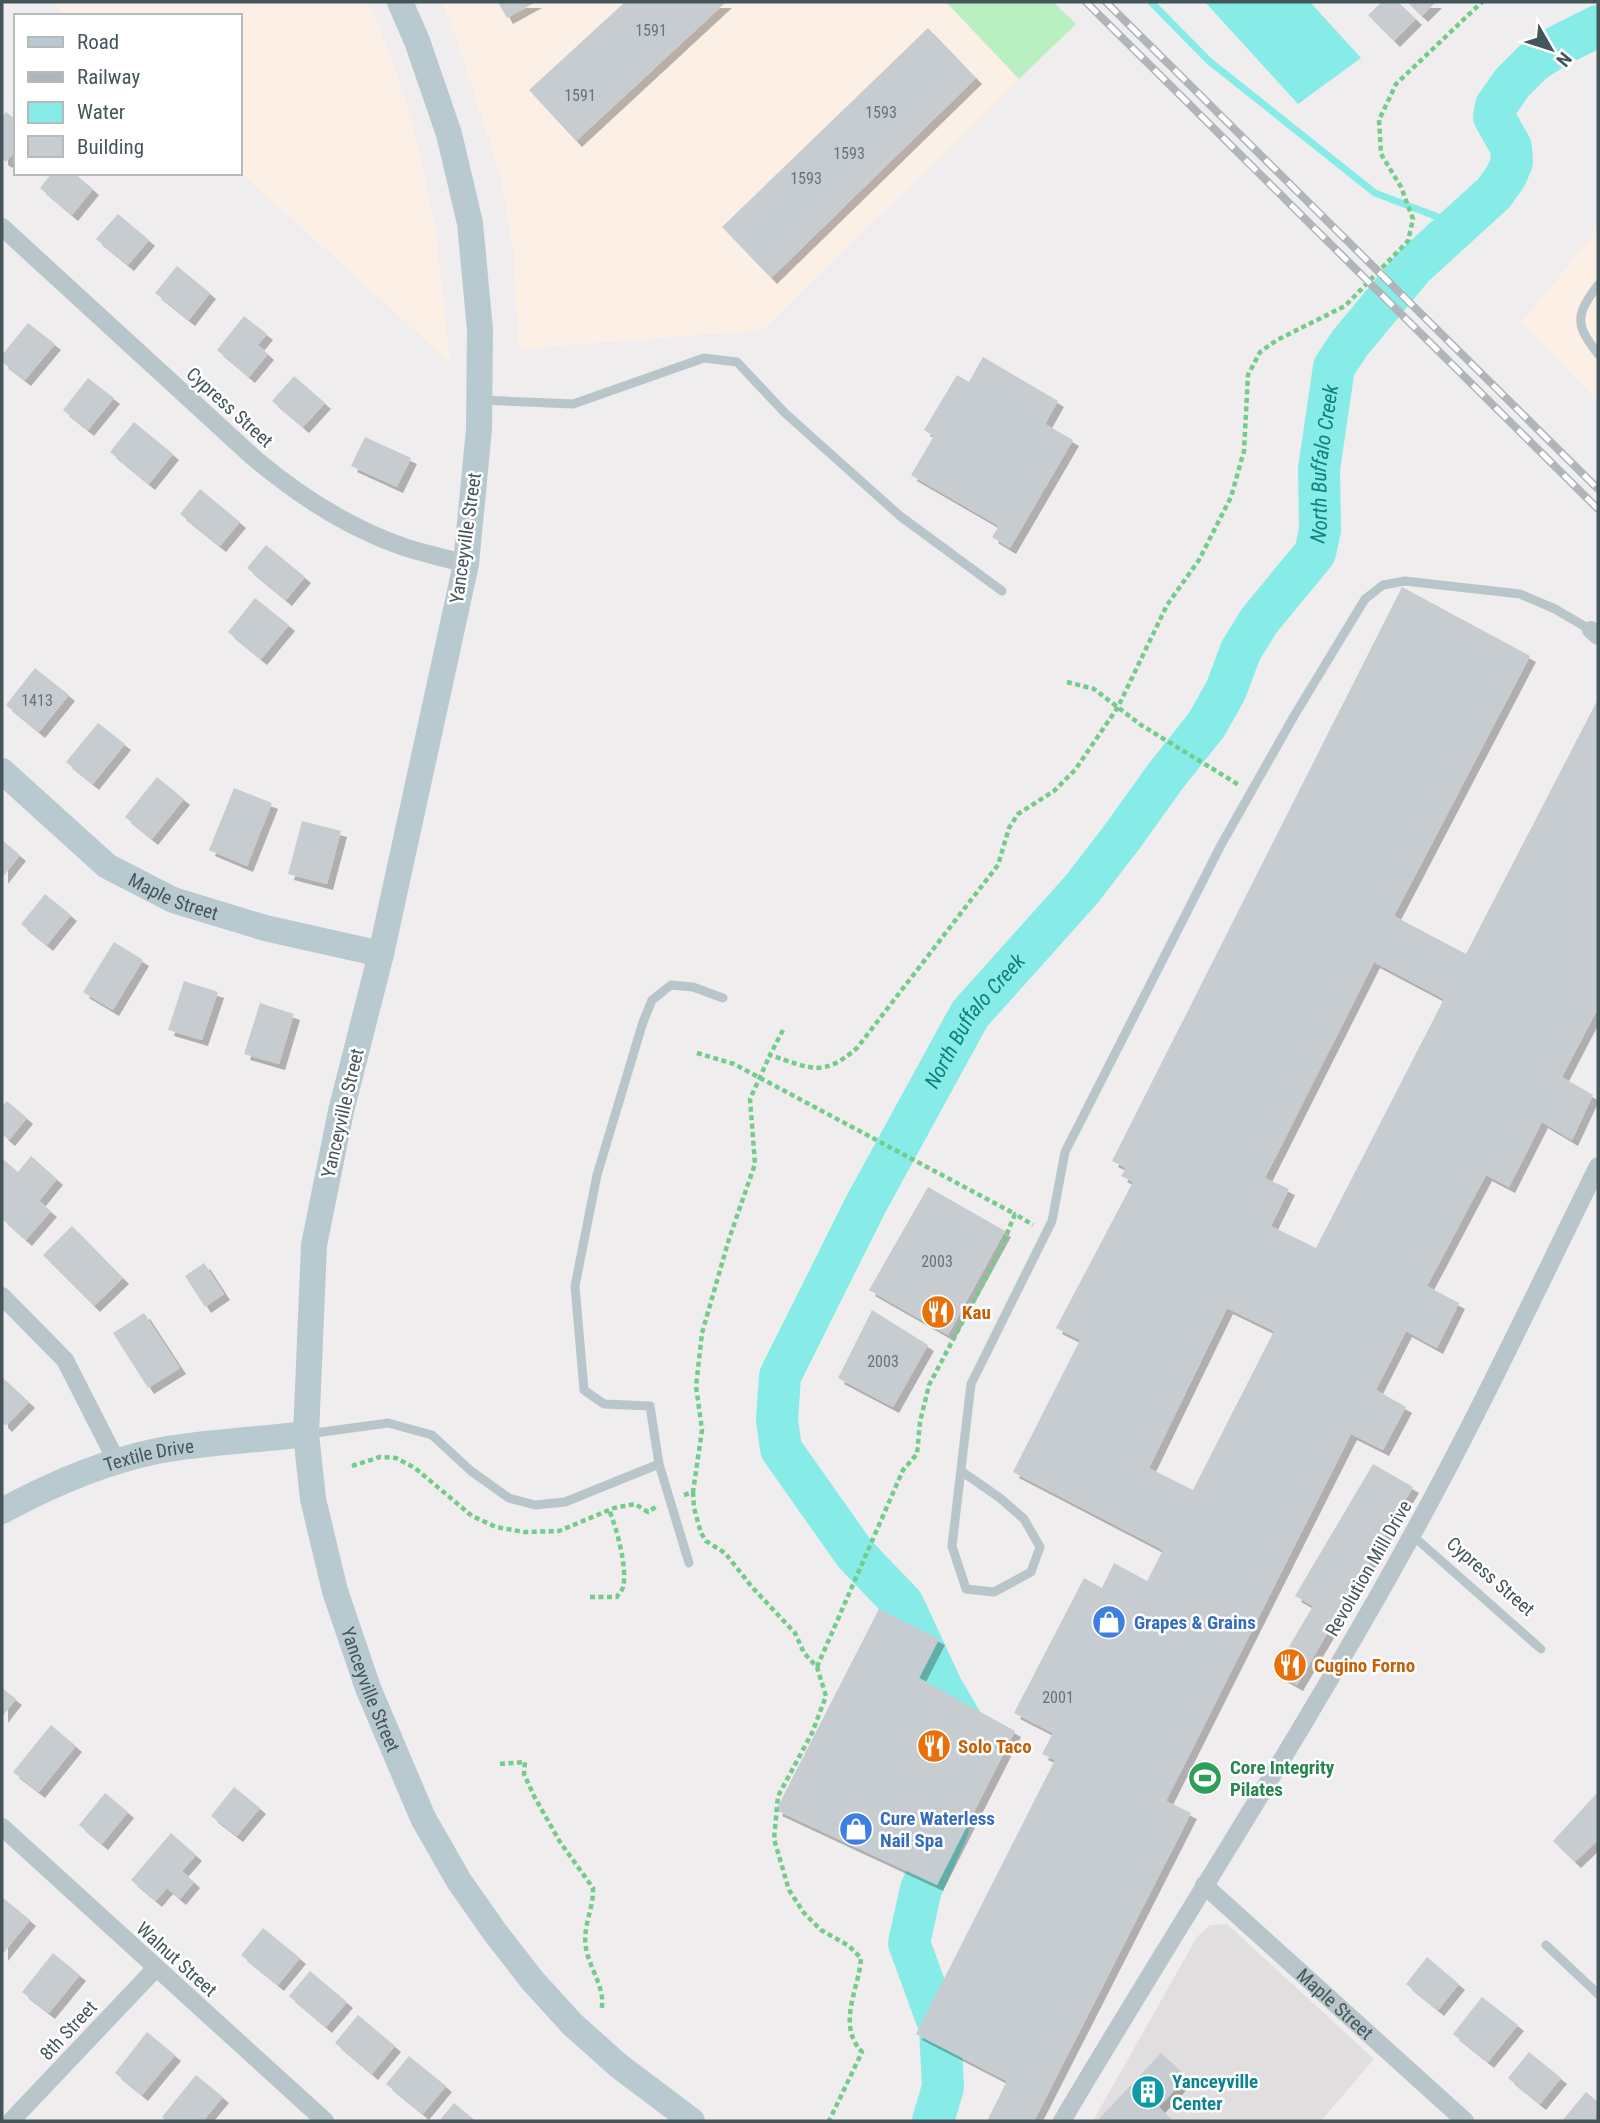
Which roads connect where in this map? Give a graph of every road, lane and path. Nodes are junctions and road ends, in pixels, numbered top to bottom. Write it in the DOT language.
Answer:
graph roads {
  1 [pos="400,2"];
  2 [pos="1482,2"];
  3 [pos="2,227"];
  4 [pos="1598,285"];
  5 [pos="1598,354"];
  6 [pos="480,400"];
  7 [pos="466,564"];
  8 [pos="1002,591"];
  9 [pos="1595,633"];
  10 [pos="1067,682"];
  11 [pos="1118,707"];
  12 [pos="2,771"];
  13 [pos="1220,774"];
  14 [pos="381,954"];
  15 [pos="723,998"];
  16 [pos="783,1030"];
  17 [pos="697,1053"];
  18 [pos="770,1055"];
  19 [pos="760,1078"];
  20 [pos="1598,1169"];
  21 [pos="1015,1214"];
  22 [pos="1046,1232"];
  23 [pos="2,1296"];
  24 [pos="306,1434"];
  25 [pos="117,1462"];
  26 [pos="659,1464"];
  27 [pos="961,1471"];
  28 [pos="693,1492"];
  29 [pos="670,1499"];
  30 [pos="609,1510"];
  31 [pos="2,1511"];
  32 [pos="1412,1535"];
  33 [pos="689,1563"];
  34 [pos="590,1597"];
  35 [pos="1541,1649"];
  36 [pos="817,1667"];
  37 [pos="500,1764"];
  38 [pos="2,1826"];
  39 [pos="1204,1885"];
  40 [pos="1546,1945"];
  41 [pos="156,1968"];
  42 [pos="1598,1994"];
  43 [pos="601,2011"];
  44 [pos="11,2121"];
  45 [pos="325,2121"];
  46 [pos="692,2121"];
  47 [pos="829,2121"];
  48 [pos="1062,2121"];
  49 [pos="1465,2121"];
  1 -- 6 [label="main road, Yanceyville Street"];
  2 -- 11 [label="path"];
  3 -- 7 [label="street, Cypress Street"];
  4 -- 5 [label="lane"];
  6 -- 7 [label="main road, Yanceyville Street"];
  6 -- 8 [label="lane"];
  7 -- 14 [label="main road, Yanceyville Street"];
  9 -- 22 [label="lane"];
  10 -- 11 [label="path"];
  11 -- 13 [label="path"];
  11 -- 18 [label="path"];
  12 -- 14 [label="main road, Maple Street"];
  14 -- 24 [label="main road, Yanceyville Street"];
  15 -- 26 [label="lane"];
  16 -- 18 [label="path"];
  17 -- 19 [label="path"];
  18 -- 19 [label="path"];
  19 -- 21 [label="path"];
  19 -- 28 [label="path"];
  20 -- 32 [label="street, Revolution Mill Drive"];
  21 -- 22 [label="path"];
  21 -- 36 [label="path"];
  22 -- 27 [label="lane"];
  23 -- 25 [label="street"];
  24 -- 25 [label="main road, Textile Drive"];
  24 -- 26 [label="lane"];
  24 -- 46 [label="main road, Yanceyville Street"];
  25 -- 31 [label="main road, Textile Drive"];
  26 -- 29 [label="lane"];
  27 -- 27 [label="lane"];
  28 -- 29 [label="path"];
  28 -- 36 [label="path"];
  29 -- 33 [label="lane"];
  30 -- 34 [label="path"];
  32 -- 35 [label="lane, Cypress Street"];
  32 -- 39 [label="street, Revolution Mill Drive"];
  36 -- 47 [label="path"];
  37 -- 43 [label="path"];
  38 -- 41 [label="street, Walnut Street"];
  39 -- 48 [label="street, Revolution Mill Drive"];
  39 -- 49 [label="street, Maple Street"];
  40 -- 42 [label="lane"];
  41 -- 44 [label="street, 8th Street"];
  41 -- 45 [label="street, Walnut Street"];
}
